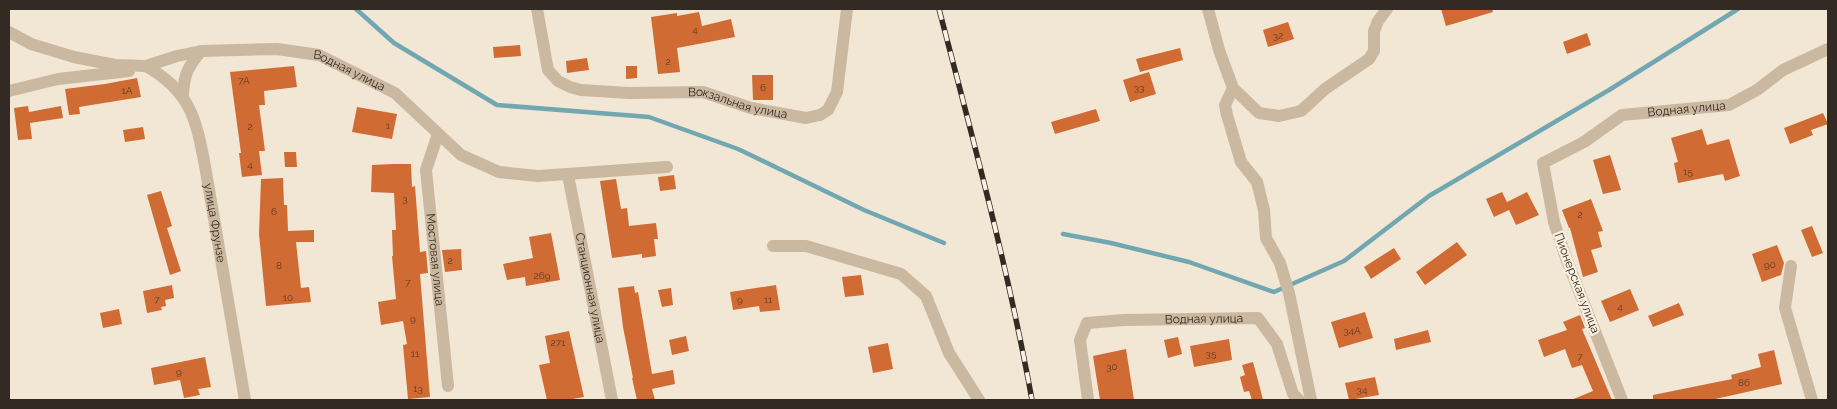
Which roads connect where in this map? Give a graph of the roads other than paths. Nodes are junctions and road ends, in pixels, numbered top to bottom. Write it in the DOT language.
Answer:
graph roads {
  1 [pos="537,9"];
  2 [pos="847,9"];
  3 [pos="1208,9"];
  4 [pos="1387,9"];
  5 [pos="9,32"];
  6 [pos="1828,48"];
  7 [pos="200,51"];
  8 [pos="151,69"];
  9 [pos="1234,88"];
  10 [pos="9,90"];
  11 [pos="183,95"];
  12 [pos="438,134"];
  13 [pos="1543,163"];
  14 [pos="668,167"];
  15 [pos="568,175"];
  16 [pos="773,246"];
  17 [pos="1792,266"];
  18 [pos="448,386"];
  19 [pos="245,400"];
  20 [pos="612,400"];
  21 [pos="979,400"];
  22 [pos="1088,400"];
  23 [pos="1298,400"];
  24 [pos="1311,400"];
  25 [pos="1622,400"];
  26 [pos="1812,400"];
  1 -- 2 [label="street, Вокзальная улица"];
  3 -- 9 [label="street"];
  4 -- 9 [label="street"];
  5 -- 8 [label="street, Водная улица"];
  6 -- 13 [label="street, Водная улица"];
  7 -- 8 [label="street, Водная улица"];
  7 -- 11 [label="street"];
  7 -- 12 [label="street, Водная улица"];
  8 -- 10 [label="street"];
  8 -- 11 [label="street, улица Фрунзе"];
  9 -- 24 [label="street"];
  11 -- 19 [label="street, улица Фрунзе"];
  12 -- 15 [label="street, Водная улица"];
  12 -- 18 [label="street, Мостовая улица"];
  13 -- 25 [label="street, Пионерская улица"];
  14 -- 15 [label="street, Водная улица"];
  15 -- 20 [label="street, Станционная улица"];
  16 -- 21 [label="street"];
  17 -- 26 [label="street"];
  22 -- 23 [label="street, Водная улица"];
}
